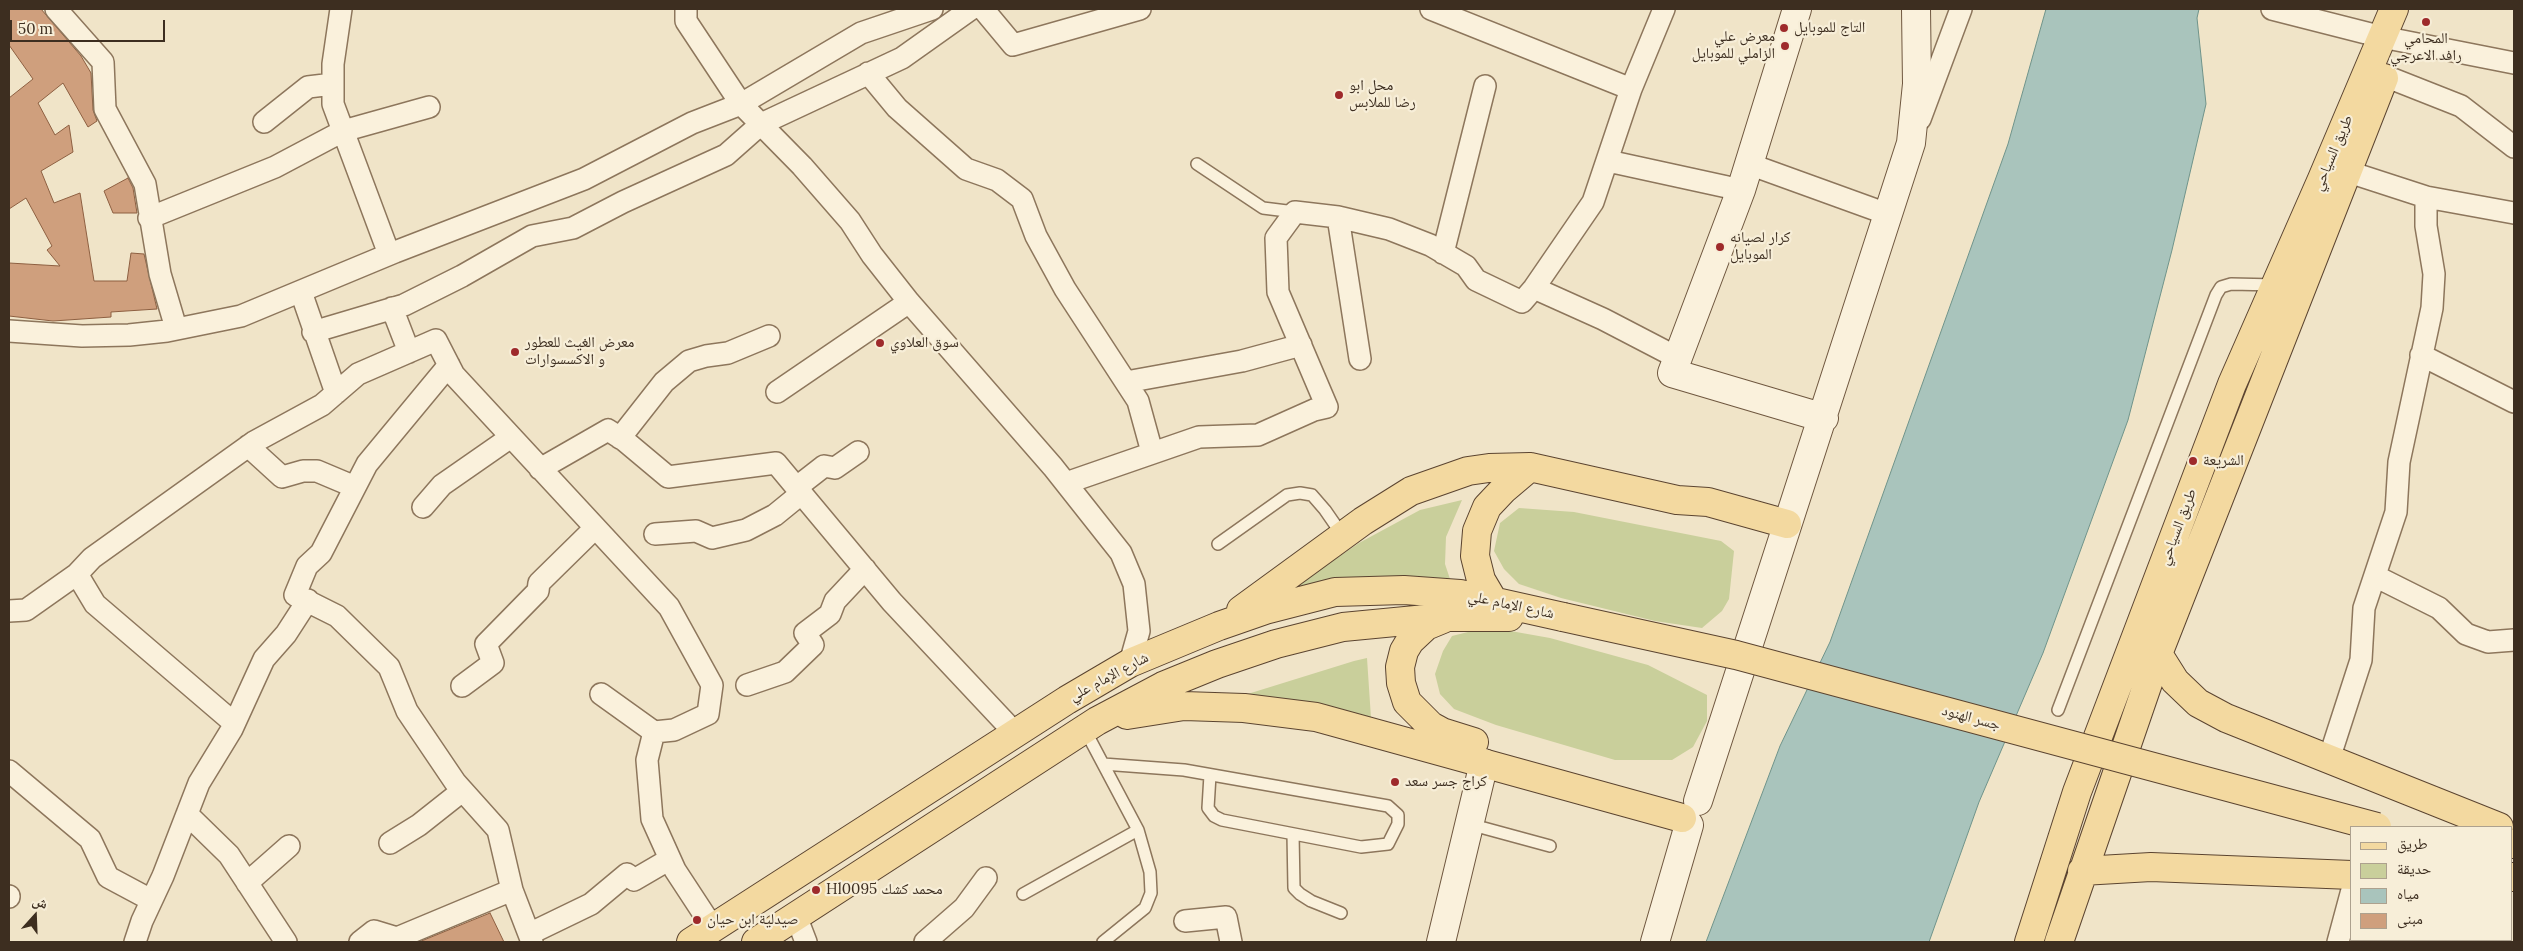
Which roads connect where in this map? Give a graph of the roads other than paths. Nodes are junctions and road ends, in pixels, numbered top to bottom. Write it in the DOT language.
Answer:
graph roads {
  1 [pos="56,9"];
  2 [pos="341,9"];
  3 [pos="686,9"];
  4 [pos="932,9"];
  5 [pos="971,9"];
  6 [pos="983,9"];
  7 [pos="1140,9"];
  8 [pos="1431,9"];
  9 [pos="1664,9"];
  10 [pos="1797,9"];
  11 [pos="1916,9"];
  12 [pos="1961,9"];
  13 [pos="2272,9"];
  14 [pos="2394,9"];
  15 [pos="2410,9"];
  16 [pos="1467,15"];
  17 [pos="2390,38"];
  18 [pos="2514,63"];
  19 [pos="868,73"];
  20 [pos="2385,76"];
  21 [pos="333,84"];
  22 [pos="1485,86"];
  23 [pos="1632,89"];
  24 [pos="741,104"];
  25 [pos="429,107"];
  26 [pos="264,122"];
  27 [pos="761,124"];
  28 [pos="343,131"];
  29 [pos="1911,143"];
  30 [pos="2514,147"];
  31 [pos="1608,161"];
  32 [pos="1197,164"];
  33 [pos="1749,164"];
  34 [pos="2349,172"];
  35 [pos="1741,190"];
  36 [pos="2426,197"];
  37 [pos="1295,212"];
  38 [pos="2514,213"];
  39 [pos="1890,214"];
  40 [pos="1338,217"];
  41 [pos="150,218"];
  42 [pos="1443,253"];
  43 [pos="389,254"];
  44 [pos="2276,285"];
  45 [pos="301,292"];
  46 [pos="1528,295"];
  47 [pos="909,302"];
  48 [pos="392,308"];
  49 [pos="176,328"];
  50 [pos="9,330"];
  51 [pos="313,332"];
  52 [pos="769,336"];
  53 [pos="1300,345"];
  54 [pos="409,352"];
  55 [pos="2421,355"];
  56 [pos="2244,357"];
  57 [pos="1678,358"];
  58 [pos="1360,359"];
  59 [pos="449,364"];
  60 [pos="2270,370"];
  61 [pos="1126,382"];
  62 [pos="778,392"];
  63 [pos="336,393"];
  64 [pos="2514,402"];
  65 [pos="2224,405"];
  66 [pos="2254,413"];
  67 [pos="1824,418"];
  68 [pos="511,437"];
  69 [pos="620,438"];
  70 [pos="248,446"];
  71 [pos="858,452"];
  72 [pos="1152,452"];
  73 [pos="1530,468"];
  74 [pos="540,469"];
  75 [pos="1066,482"];
  76 [pos="354,487"];
  77 [pos="799,490"];
  78 [pos="423,507"];
  79 [pos="595,528"];
  80 [pos="1785,532"];
  81 [pos="655,534"];
  82 [pos="1343,536"];
  83 [pos="1218,544"];
  84 [pos="865,569"];
  85 [pos="77,574"];
  86 [pos="2376,576"];
  87 [pos="308,600"];
  88 [pos="1494,602"];
  89 [pos="9,611"];
  90 [pos="1447,617"];
  91 [pos="1563,617"];
  92 [pos="1219,626"];
  93 [pos="2514,640"];
  94 [pos="2158,654"];
  95 [pos="1130,663"];
  96 [pos="747,685"];
  97 [pos="462,686"];
  98 [pos="601,694"];
  99 [pos="1066,700"];
  100 [pos="2058,710"];
  101 [pos="234,723"];
  102 [pos="1091,726"];
  103 [pos="654,732"];
  104 [pos="1015,733"];
  105 [pos="2329,759"];
  106 [pos="1484,763"];
  107 [pos="1103,764"];
  108 [pos="9,771"];
  109 [pos="1210,775"];
  110 [pos="462,791"];
  111 [pos="1689,812"];
  112 [pos="187,814"];
  113 [pos="1469,824"];
  114 [pos="2373,826"];
  115 [pos="2496,826"];
  116 [pos="1138,830"];
  117 [pos="1293,834"];
  118 [pos="390,844"];
  119 [pos="289,846"];
  120 [pos="1550,846"];
  121 [pos="670,859"];
  122 [pos="2082,872"];
  123 [pos="2350,875"];
  124 [pos="986,878"];
  125 [pos="247,883"];
  126 [pos="512,890"];
  127 [pos="1022,894"];
  128 [pos="2350,897"];
  129 [pos="151,900"];
  130 [pos="1341,913"];
  131 [pos="796,916"];
  132 [pos="1185,921"];
  133 [pos="702,935"];
  134 [pos="531,938"];
  135 [pos="135,942"];
  136 [pos="286,942"];
  137 [pos="360,942"];
  138 [pos="756,942"];
  139 [pos="806,942"];
  140 [pos="925,942"];
  141 [pos="1103,942"];
  142 [pos="1231,942"];
  143 [pos="1441,942"];
  144 [pos="1654,942"];
  145 [pos="2029,942"];
  146 [pos="2059,942"];
  147 [pos="2338,942"];
  1 -- 41 [label="street"];
  2 -- 21 [label="street"];
  3 -- 24 [label="street"];
  4 -- 24 [label="street"];
  5 -- 19 [label="street"];
  6 -- 7 [label="street"];
  8 -- 16 [label="street"];
  9 -- 23 [label="street"];
  10 -- 33 [label="street"];
  11 -- 29 [label="street"];
  12 -- 29 [label="street"];
  13 -- 17 [label="street"];
  14 -- 17 [label="main road, طريق السياحي"];
  15 -- 17 [label="main road, طريق السياحي"];
  16 -- 23 [label="street"];
  17 -- 18 [label="street"];
  17 -- 20 [label="main road, طريق السياحي"];
  17 -- 44 [label="main road, طريق السياحي"];
  19 -- 27 [label="street"];
  19 -- 61 [label="street"];
  20 -- 30 [label="street"];
  20 -- 34 [label="main road, طريق السياحي"];
  21 -- 26 [label="street"];
  21 -- 28 [label="street"];
  22 -- 42 [label="street"];
  23 -- 31 [label="street"];
  24 -- 27 [label="street"];
  24 -- 43 [label="street"];
  25 -- 28 [label="street"];
  27 -- 47 [label="street"];
  27 -- 48 [label="street"];
  28 -- 41 [label="street"];
  28 -- 43 [label="street"];
  29 -- 39 [label="street"];
  31 -- 35 [label="street"];
  31 -- 46 [label="street"];
  32 -- 37 [label="lane"];
  33 -- 35 [label="street"];
  33 -- 39 [label="street"];
  34 -- 36 [label="street"];
  34 -- 60 [label="main road, طريق السياحي"];
  35 -- 57 [label="street"];
  36 -- 38 [label="street"];
  36 -- 55 [label="street"];
  37 -- 40 [label="street"];
  37 -- 53 [label="street"];
  39 -- 67 [label="street"];
  40 -- 42 [label="street"];
  40 -- 58 [label="street"];
  41 -- 49 [label="street"];
  42 -- 46 [label="street"];
  43 -- 45 [label="street"];
  44 -- 56 [label="main road, طريق السياحي"];
  44 -- 100 [label="lane"];
  45 -- 49 [label="street"];
  45 -- 51 [label="street"];
  46 -- 57 [label="street"];
  47 -- 62 [label="street"];
  47 -- 75 [label="street"];
  48 -- 51 [label="street"];
  48 -- 54 [label="street"];
  49 -- 50 [label="street"];
  51 -- 63 [label="street"];
  52 -- 69 [label="street"];
  53 -- 61 [label="street"];
  53 -- 72 [label="street"];
  54 -- 59 [label="street"];
  54 -- 63 [label="street"];
  55 -- 64 [label="street"];
  55 -- 86 [label="street"];
  56 -- 60 [label="main road"];
  56 -- 65 [label="main road, طريق السياحي"];
  57 -- 67 [label="street"];
  59 -- 68 [label="street"];
  59 -- 76 [label="street"];
  60 -- 66 [label="main road, طريق السياحي"];
  61 -- 72 [label="street"];
  63 -- 70 [label="street"];
  65 -- 66 [label="main road"];
  65 -- 145 [label="main road, طريق السياحي"];
  66 -- 94 [label="main road, طريق السياحي"];
  67 -- 80 [label="street"];
  68 -- 74 [label="street"];
  68 -- 78 [label="street"];
  69 -- 74 [label="street"];
  69 -- 77 [label="street"];
  70 -- 76 [label="street"];
  70 -- 85 [label="street"];
  71 -- 77 [label="street"];
  72 -- 75 [label="street"];
  73 -- 80 [label="main road"];
  73 -- 82 [label="main road"];
  73 -- 88 [label="main road"];
  74 -- 79 [label="street"];
  75 -- 95 [label="street"];
  76 -- 87 [label="street"];
  77 -- 81 [label="street"];
  77 -- 84 [label="street"];
  79 -- 97 [label="street"];
  79 -- 103 [label="street"];
  80 -- 111 [label="street"];
  82 -- 83 [label="lane"];
  82 -- 92 [label="main road"];
  84 -- 96 [label="street"];
  84 -- 104 [label="street"];
  85 -- 89 [label="street"];
  85 -- 101 [label="street"];
  86 -- 93 [label="street"];
  86 -- 105 [label="street"];
  87 -- 101 [label="street"];
  87 -- 110 [label="street"];
  88 -- 91 [label="main road, شارع الإمام علي"];
  88 -- 92 [label="main road, شارع الإمام علي"];
  90 -- 91 [label="main road, شارع الإمام علي"];
  90 -- 102 [label="main road, شارع الإمام علي"];
  90 -- 111 [label="main road"];
  91 -- 114 [label="main road, جسر الهنود, bridge"];
  92 -- 95 [label="main road, شارع الإمام علي"];
  94 -- 105 [label="main road"];
  94 -- 122 [label="main road, طريق السياحي"];
  95 -- 99 [label="main road, شارع الإمام علي"];
  98 -- 103 [label="street"];
  99 -- 102 [label="main road"];
  99 -- 104 [label="main road, شارع الإمام علي"];
  101 -- 112 [label="street"];
  102 -- 106 [label="main road"];
  102 -- 107 [label="lane"];
  102 -- 131 [label="main road, شارع الإمام علي"];
  103 -- 121 [label="street"];
  104 -- 133 [label="main road, شارع الإمام علي"];
  105 -- 115 [label="main road"];
  106 -- 111 [label="main road"];
  106 -- 113 [label="street"];
  107 -- 109 [label="lane"];
  107 -- 116 [label="lane"];
  108 -- 129 [label="street"];
  109 -- 117 [label="lane"];
  109 -- 117 [label="lane"];
  110 -- 118 [label="street"];
  110 -- 126 [label="street"];
  111 -- 144 [label="street"];
  112 -- 125 [label="street"];
  112 -- 129 [label="street"];
  113 -- 120 [label="lane"];
  113 -- 143 [label="street"];
  116 -- 127 [label="lane"];
  116 -- 141 [label="lane"];
  117 -- 130 [label="lane"];
  119 -- 125 [label="street"];
  121 -- 133 [label="street"];
  121 -- 134 [label="street"];
  122 -- 123 [label="main road"];
  122 -- 146 [label="main road, طريق السياحي"];
  124 -- 140 [label="street"];
  125 -- 136 [label="street"];
  126 -- 134 [label="street"];
  126 -- 137 [label="street"];
  128 -- 147 [label="street"];
  129 -- 135 [label="street"];
  131 -- 138 [label="main road, شارع الإمام علي"];
  131 -- 139 [label="street"];
  132 -- 142 [label="street"];
}
